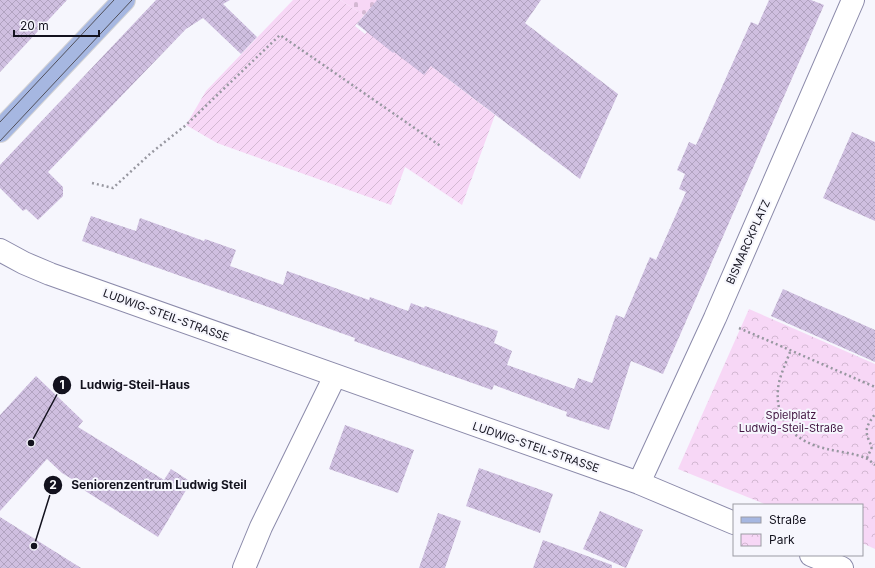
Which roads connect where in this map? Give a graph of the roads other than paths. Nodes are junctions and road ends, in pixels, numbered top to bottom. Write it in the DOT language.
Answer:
graph roads {
  1 [pos="124,0"];
  2 [pos="853,0"];
  3 [pos="0,131"];
  4 [pos="0,250"];
  5 [pos="335,376"];
  6 [pos="639,483"];
  7 [pos="733,523"];
  8 [pos="813,556"];
  9 [pos="244,568"];
  10 [pos="842,568"];
  1 -- 3 [label="main road"];
  2 -- 6 [label="street, BISMARCKPLATZ"];
  4 -- 5 [label="street, LUDWIG-STEIL-STRASSE"];
  5 -- 6 [label="street, LUDWIG-STEIL-STRASSE"];
  5 -- 9 [label="street"];
  6 -- 7 [label="street, LUDWIG-STEIL-STRASSE"];
  8 -- 10 [label="street"];
}
